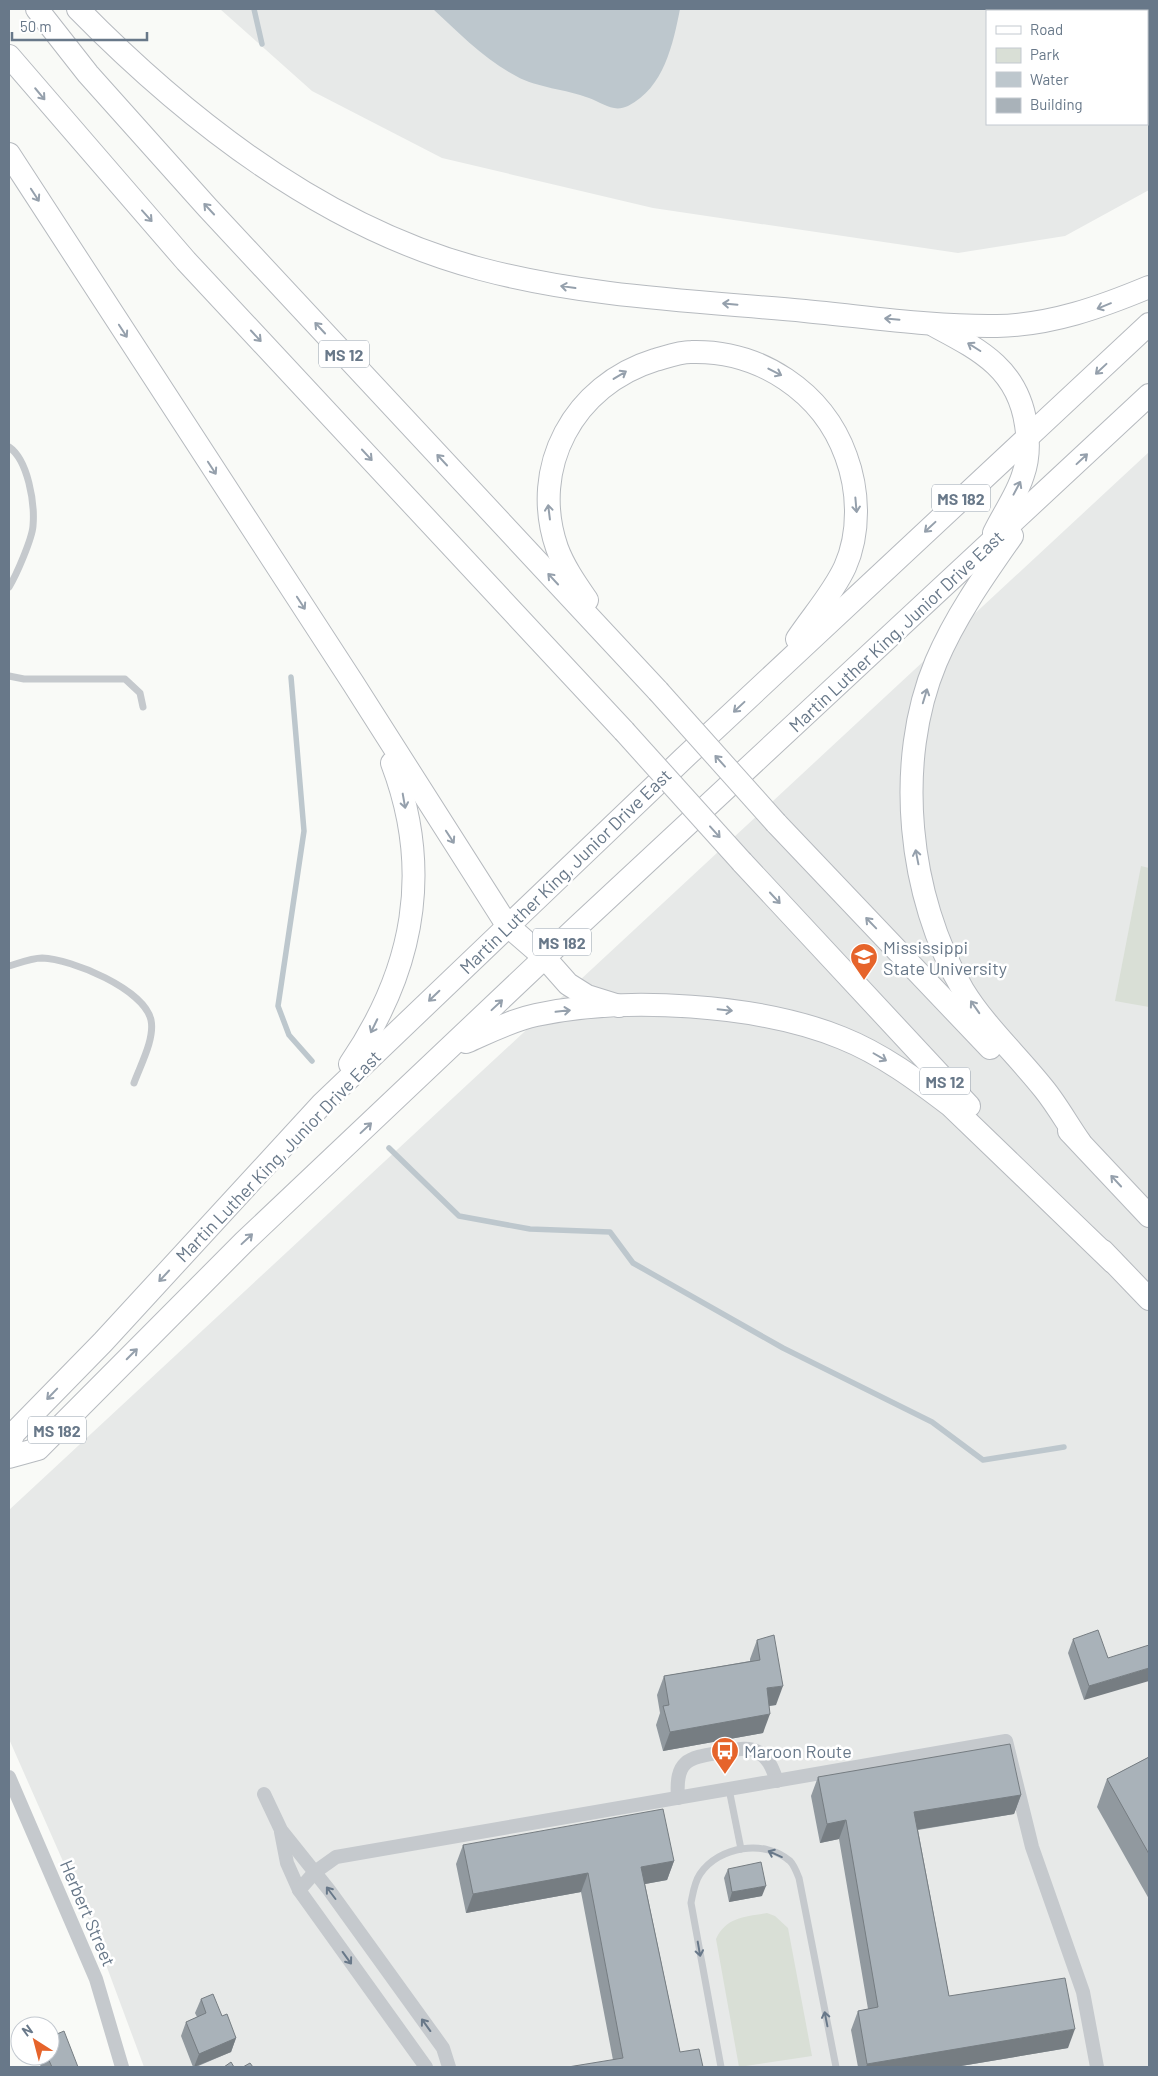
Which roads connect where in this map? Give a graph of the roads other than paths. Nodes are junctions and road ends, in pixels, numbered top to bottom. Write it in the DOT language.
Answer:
graph roads {
  1 [pos="37,9"];
  2 [pos="78,9"];
  3 [pos="9,56"];
  4 [pos="9,154"];
  5 [pos="1149,287"];
  6 [pos="928,322"];
  7 [pos="1149,324"];
  8 [pos="1149,395"];
  9 [pos="1028,436"];
  10 [pos="9,447"];
  11 [pos="1034,504"];
  12 [pos="986,547"];
  13 [pos="9,588"];
  14 [pos="617,648"];
  15 [pos="774,673"];
  16 [pos="9,676"];
  17 [pos="143,707"];
  18 [pos="376,722"];
  19 [pos="507,926"];
  20 [pos="545,958"];
  21 [pos="9,966"];
  22 [pos="619,1006"];
  23 [pos="451,1048"];
  24 [pos="134,1083"];
  25 [pos="322,1104"];
  26 [pos="1080,1142"];
  27 [pos="1149,1216"];
  28 [pos="1113,1262"];
  29 [pos="1149,1299"];
  30 [pos="9,1445"];
  31 [pos="9,1457"];
  32 [pos="9,1777"];
  33 [pos="777,1780"];
  34 [pos="728,1789"];
  35 [pos="264,1794"];
  36 [pos="678,1798"];
  37 [pos="281,1830"];
  38 [pos="741,1849"];
  39 [pos="315,1872"];
  40 [pos="299,1890"];
  41 [pos="122,2067"];
  42 [pos="426,2067"];
  43 [pos="449,2067"];
  44 [pos="721,2067"];
  45 [pos="836,2067"];
  46 [pos="1097,2067"];
  14 -- 1 [label="main road, MS 12, one-way"];
  6 -- 2 [label="main road, one-way"];
  3 -- 28 [label="main road, MS 12, one-way, bridge"];
  4 -- 18 [label="main road, one-way"];
  5 -- 6 [label="main road, one-way"];
  9 -- 6 [label="main road, one-way"];
  7 -- 9 [label="main road, Martin Luther King, Junior Drive East / MS 182, one-way"];
  11 -- 8 [label="main road, Martin Luther King, Junior Drive East / MS 182, one-way"];
  12 -- 9 [label="main road, one-way"];
  9 -- 15 [label="main road, Martin Luther King, Junior Drive East / MS 182, one-way"];
  10 -- 13 [label="lane"];
  11 -- 12 [label="main road, Martin Luther King, Junior Drive East / MS 182"];
  26 -- 11 [label="main road, one-way"];
  12 -- 20 [label="main road, Martin Luther King, Junior Drive East / MS 182"];
  14 -- 15 [label="main road, one-way"];
  26 -- 14 [label="main road, MS 12, one-way, bridge"];
  15 -- 19 [label="main road, Martin Luther King, Junior Drive East / MS 182, one-way"];
  16 -- 17 [label="lane"];
  18 -- 19 [label="main road, one-way"];
  18 -- 25 [label="main road, one-way"];
  19 -- 20 [label="main road"];
  19 -- 25 [label="main road, Martin Luther King, Junior Drive East / MS 182, one-way"];
  20 -- 22 [label="main road"];
  23 -- 20 [label="main road, Martin Luther King, Junior Drive East / MS 182, one-way"];
  21 -- 24 [label="lane"];
  23 -- 22 [label="main road, one-way"];
  22 -- 28 [label="main road, one-way"];
  31 -- 23 [label="main road, Martin Luther King, Junior Drive East / MS 182, one-way"];
  25 -- 30 [label="main road, Martin Luther King, Junior Drive East / MS 182, one-way"];
  27 -- 26 [label="main road, MS 12, one-way"];
  28 -- 29 [label="main road, MS 12"];
  32 -- 41 [label="street, Herbert Street"];
  33 -- 34 [label="street"];
  33 -- 36 [label="street"];
  33 -- 46 [label="street"];
  34 -- 36 [label="street"];
  34 -- 38 [label="lane"];
  35 -- 37 [label="street"];
  36 -- 39 [label="street"];
  37 -- 39 [label="street"];
  37 -- 40 [label="street"];
  38 -- 44 [label="lane, one-way"];
  45 -- 38 [label="lane, one-way"];
  39 -- 40 [label="street"];
  43 -- 39 [label="street, one-way"];
  40 -- 42 [label="street, one-way"];
}
